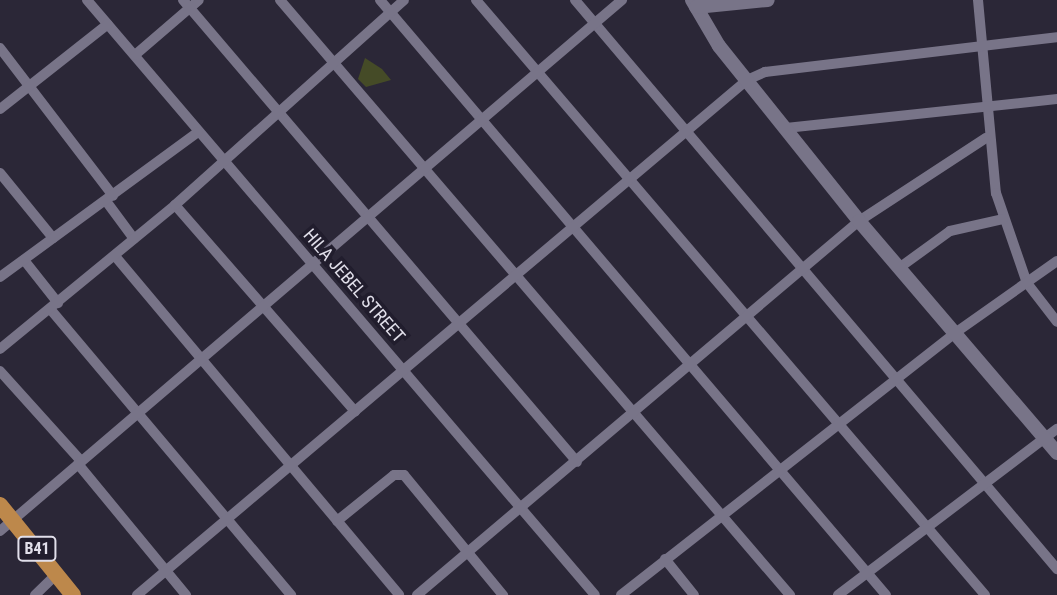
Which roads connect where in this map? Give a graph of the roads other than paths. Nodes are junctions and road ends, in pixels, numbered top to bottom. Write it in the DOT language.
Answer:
graph roads {
  1 [pos="87,0"];
  2 [pos="199,0"];
  3 [pos="280,0"];
  4 [pos="380,0"];
  5 [pos="404,0"];
  6 [pos="476,0"];
  7 [pos="575,0"];
  8 [pos="622,0"];
  9 [pos="768,0"];
  10 [pos="978,0"];
  11 [pos="694,3"];
  12 [pos="719,3"];
  13 [pos="187,4"];
  14 [pos="390,12"];
  15 [pos="595,23"];
  16 [pos="108,24"];
  17 [pos="1057,37"];
  18 [pos="983,46"];
  19 [pos="0,48"];
  20 [pos="135,55"];
  21 [pos="333,62"];
  22 [pos="536,71"];
  23 [pos="747,80"];
  24 [pos="30,85"];
  25 [pos="1057,100"];
  26 [pos="984,106"];
  27 [pos="0,109"];
  28 [pos="277,112"];
  29 [pos="481,118"];
  30 [pos="786,128"];
  31 [pos="690,131"];
  32 [pos="198,132"];
  33 [pos="986,138"];
  34 [pos="222,161"];
  35 [pos="425,169"];
  36 [pos="0,173"];
  37 [pos="629,180"];
  38 [pos="110,198"];
  39 [pos="175,205"];
  40 [pos="368,216"];
  41 [pos="1003,219"];
  42 [pos="859,221"];
  43 [pos="575,226"];
  44 [pos="53,238"];
  45 [pos="134,239"];
  46 [pos="115,256"];
  47 [pos="24,261"];
  48 [pos="1057,261"];
  49 [pos="313,262"];
  50 [pos="803,268"];
  51 [pos="899,268"];
  52 [pos="517,274"];
  53 [pos="0,277"];
  54 [pos="1027,283"];
  55 [pos="54,306"];
  56 [pos="261,308"];
  57 [pos="746,316"];
  58 [pos="1057,322"];
  59 [pos="459,324"];
  60 [pos="955,332"];
  61 [pos="0,349"];
  62 [pos="202,358"];
  63 [pos="690,364"];
  64 [pos="406,368"];
  65 [pos="0,371"];
  66 [pos="895,380"];
  67 [pos="141,410"];
  68 [pos="355,411"];
  69 [pos="634,414"];
  70 [pos="839,422"];
  71 [pos="1051,433"];
  72 [pos="1057,453"];
  73 [pos="79,463"];
  74 [pos="577,463"];
  75 [pos="291,465"];
  76 [pos="778,470"];
  77 [pos="984,484"];
  78 [pos="0,505"];
  79 [pos="522,507"];
  80 [pos="720,515"];
  81 [pos="229,518"];
  82 [pos="337,521"];
  83 [pos="6,525"];
  84 [pos="928,527"];
  85 [pos="467,552"];
  86 [pos="665,559"];
  87 [pos="1057,569"];
  88 [pos="166,570"];
  89 [pos="866,572"];
  90 [pos="57,574"];
  91 [pos="35,595"];
  92 [pos="74,595"];
  93 [pos="137,595"];
  94 [pos="186,595"];
  95 [pos="291,595"];
  96 [pos="399,595"];
  97 [pos="417,595"];
  98 [pos="503,595"];
  99 [pos="595,595"];
  100 [pos="621,595"];
  101 [pos="694,595"];
  102 [pos="790,595"];
  103 [pos="838,595"];
  104 [pos="886,595"];
  105 [pos="985,595"];
  1 -- 16 [label="street, HILA JEBEL STREET"];
  2 -- 13 [label="street"];
  3 -- 21 [label="street"];
  4 -- 14 [label="street"];
  5 -- 14 [label="street"];
  6 -- 22 [label="street"];
  7 -- 15 [label="street"];
  8 -- 15 [label="street"];
  9 -- 12 [label="street"];
  10 -- 18 [label="street"];
  11 -- 12 [label="street"];
  11 -- 23 [label="street"];
  13 -- 20 [label="street"];
  13 -- 28 [label="street"];
  14 -- 21 [label="street"];
  14 -- 29 [label="street"];
  15 -- 22 [label="street"];
  15 -- 31 [label="street"];
  16 -- 20 [label="street, HILA JEBEL STREET"];
  16 -- 24 [label="street"];
  17 -- 18 [label="street"];
  18 -- 23 [label="street"];
  18 -- 26 [label="street"];
  19 -- 24 [label="street"];
  20 -- 32 [label="street, HILA JEBEL STREET"];
  21 -- 28 [label="street"];
  21 -- 35 [label="street"];
  22 -- 29 [label="street"];
  22 -- 37 [label="street"];
  23 -- 30 [label="street"];
  23 -- 31 [label="street"];
  24 -- 27 [label="street"];
  24 -- 38 [label="street"];
  25 -- 26 [label="street"];
  26 -- 30 [label="street"];
  26 -- 33 [label="street"];
  28 -- 34 [label="street"];
  28 -- 40 [label="street"];
  29 -- 35 [label="street"];
  29 -- 43 [label="street"];
  30 -- 42 [label="street"];
  31 -- 37 [label="street"];
  31 -- 50 [label="street"];
  32 -- 34 [label="street, HILA JEBEL STREET"];
  32 -- 38 [label="street"];
  33 -- 41 [label="street"];
  33 -- 42 [label="street"];
  34 -- 39 [label="street"];
  34 -- 49 [label="street, HILA JEBEL STREET"];
  35 -- 40 [label="street"];
  35 -- 52 [label="street"];
  36 -- 44 [label="street"];
  37 -- 43 [label="street"];
  37 -- 57 [label="street"];
  38 -- 44 [label="street"];
  38 -- 45 [label="street"];
  39 -- 45 [label="street"];
  39 -- 56 [label="street"];
  40 -- 49 [label="street"];
  40 -- 59 [label="street"];
  41 -- 51 [label="street"];
  41 -- 54 [label="street"];
  42 -- 50 [label="street"];
  42 -- 51 [label="street"];
  43 -- 52 [label="street"];
  43 -- 63 [label="street"];
  44 -- 47 [label="street"];
  45 -- 46 [label="street"];
  46 -- 55 [label="street"];
  46 -- 62 [label="street"];
  47 -- 53 [label="street"];
  47 -- 55 [label="street"];
  48 -- 54 [label="street"];
  49 -- 56 [label="street"];
  49 -- 64 [label="street, HILA JEBEL STREET"];
  50 -- 57 [label="street"];
  50 -- 66 [label="street"];
  51 -- 60 [label="street"];
  52 -- 59 [label="street"];
  52 -- 69 [label="street"];
  54 -- 58 [label="street"];
  54 -- 60 [label="street"];
  55 -- 61 [label="street"];
  55 -- 67 [label="street"];
  56 -- 62 [label="street"];
  56 -- 68 [label="street"];
  57 -- 63 [label="street"];
  57 -- 70 [label="street"];
  59 -- 64 [label="street"];
  59 -- 74 [label="street"];
  60 -- 66 [label="street"];
  60 -- 71 [label="street"];
  62 -- 67 [label="street"];
  62 -- 75 [label="street"];
  63 -- 69 [label="street"];
  63 -- 76 [label="street"];
  64 -- 68 [label="street"];
  64 -- 79 [label="street, HILA JEBEL STREET"];
  65 -- 73 [label="street"];
  66 -- 70 [label="street"];
  66 -- 77 [label="street"];
  67 -- 73 [label="street"];
  67 -- 81 [label="street"];
  68 -- 75 [label="street"];
  69 -- 74 [label="street"];
  69 -- 80 [label="street"];
  70 -- 76 [label="street"];
  70 -- 84 [label="street"];
  71 -- 72 [label="street"];
  71 -- 77 [label="street"];
  73 -- 83 [label="street"];
  73 -- 88 [label="street"];
  74 -- 79 [label="street"];
  75 -- 81 [label="street"];
  75 -- 82 [label="street"];
  76 -- 80 [label="street"];
  76 -- 89 [label="street"];
  77 -- 84 [label="street"];
  77 -- 87 [label="street"];
  78 -- 83 [label="main road, B41"];
  79 -- 85 [label="street"];
  79 -- 99 [label="street, HILA JEBEL STREET"];
  80 -- 86 [label="street"];
  80 -- 102 [label="street"];
  81 -- 88 [label="street"];
  81 -- 95 [label="street"];
  82 -- 85 [label="street"];
  82 -- 96 [label="street"];
  83 -- 90 [label="main road, B41"];
  84 -- 89 [label="street"];
  84 -- 105 [label="street"];
  85 -- 97 [label="street"];
  85 -- 98 [label="street"];
  86 -- 100 [label="street"];
  86 -- 101 [label="street"];
  88 -- 93 [label="street"];
  88 -- 94 [label="street"];
  89 -- 103 [label="street"];
  89 -- 104 [label="street"];
  90 -- 91 [label="street"];
  90 -- 92 [label="main road, B41"];
}
